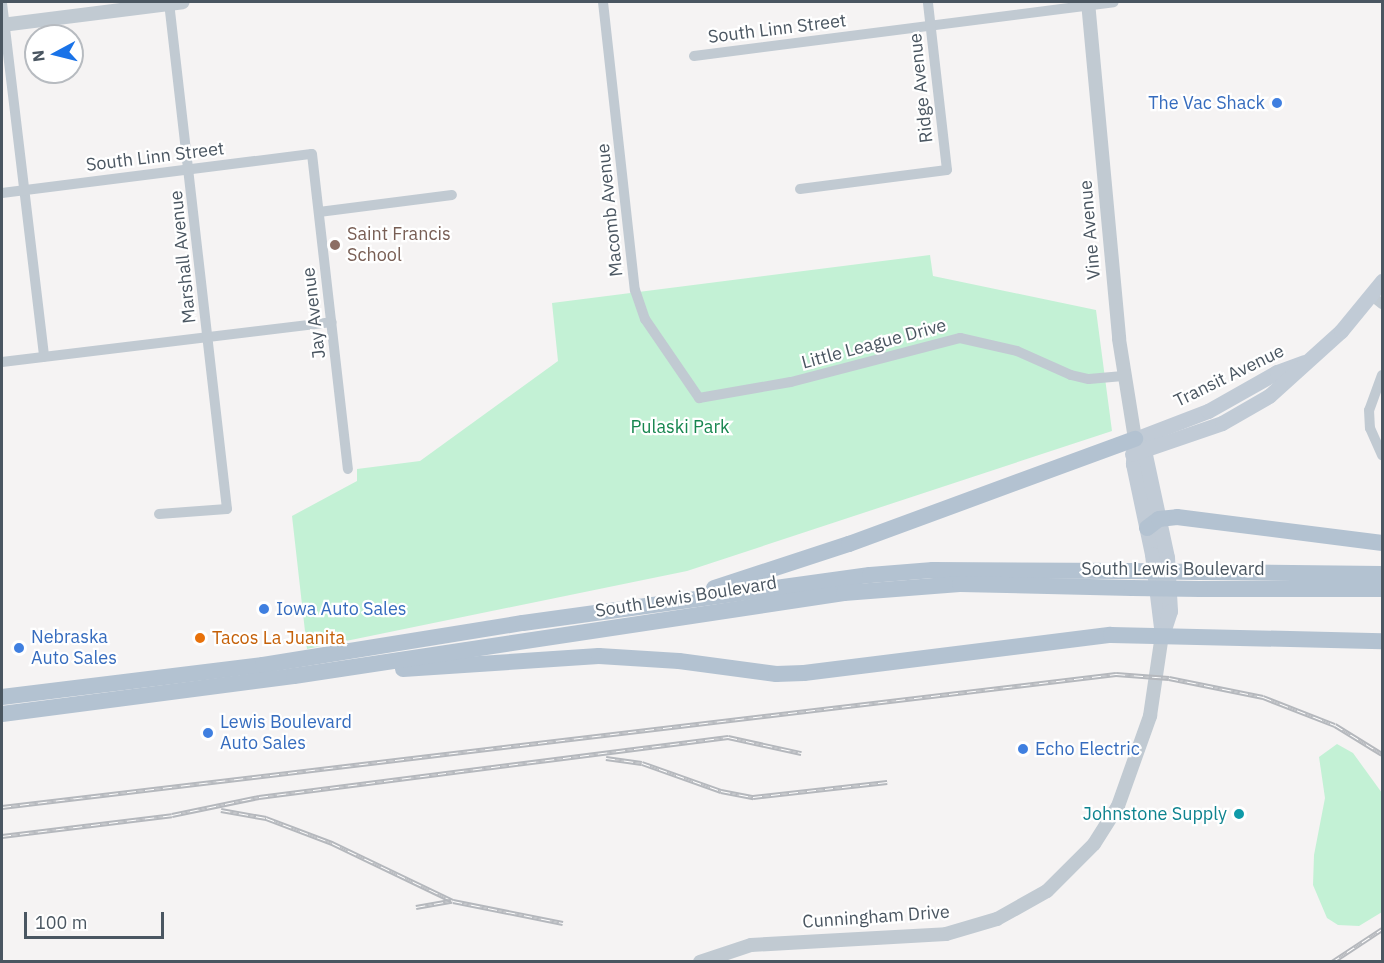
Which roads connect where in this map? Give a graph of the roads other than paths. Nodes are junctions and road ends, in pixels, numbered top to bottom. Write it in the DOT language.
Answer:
graph roads {
  1 [pos="174,2"];
  2 [pos="603,2"];
  3 [pos="928,2"];
  4 [pos="1114,2"];
  5 [pos="2,3"];
  6 [pos="1088,3"];
  7 [pos="3,25"];
  8 [pos="931,26"];
  9 [pos="694,56"];
  10 [pos="312,154"];
  11 [pos="190,169"];
  12 [pos="800,189"];
  13 [pos="23,190"];
  14 [pos="2,193"];
  15 [pos="452,195"];
  16 [pos="319,212"];
  17 [pos="1383,282"];
  18 [pos="1377,300"];
  19 [pos="332,322"];
  20 [pos="208,337"];
  21 [pos="44,357"];
  22 [pos="2,362"];
  23 [pos="1383,375"];
  24 [pos="1123,376"];
  25 [pos="699,398"];
  26 [pos="1137,448"];
  27 [pos="1383,455"];
  28 [pos="348,469"];
  29 [pos="159,514"];
  30 [pos="1153,524"];
  31 [pos="1383,543"];
  32 [pos="1383,574"];
  33 [pos="1200,580"];
  34 [pos="1383,589"];
  35 [pos="652,605"];
  36 [pos="1162,635"];
  37 [pos="1383,641"];
  38 [pos="294,676"];
  39 [pos="2,697"];
  40 [pos="2,714"];
  41 [pos="700,962"];
  1 -- 7 [label="street"];
  1 -- 11 [label="street, Marshall Avenue"];
  2 -- 25 [label="street, Macomb Avenue"];
  3 -- 8 [label="street, Ridge Avenue"];
  4 -- 6 [label="street, South Linn Street"];
  5 -- 7 [label="street"];
  6 -- 8 [label="street, South Linn Street"];
  6 -- 24 [label="street, Vine Avenue"];
  7 -- 13 [label="street"];
  8 -- 9 [label="street, South Linn Street"];
  8 -- 12 [label="street, Ridge Avenue"];
  10 -- 11 [label="street, South Linn Street"];
  10 -- 16 [label="street, Jay Avenue"];
  11 -- 13 [label="street, South Linn Street"];
  11 -- 20 [label="street, Marshall Avenue"];
  13 -- 14 [label="street, South Linn Street"];
  13 -- 21 [label="street"];
  15 -- 16 [label="street"];
  16 -- 19 [label="street, Jay Avenue"];
  17 -- 18 [label="main road, Transit Avenue"];
  18 -- 26 [label="main road, Transit Avenue"];
  19 -- 20 [label="street"];
  19 -- 28 [label="street, Jay Avenue"];
  20 -- 21 [label="street"];
  20 -- 29 [label="street, Marshall Avenue"];
  21 -- 22 [label="street"];
  23 -- 27 [label="street"];
  24 -- 25 [label="street, Little League Drive"];
  24 -- 26 [label="street, Vine Avenue"];
  26 -- 30 [label="main road"];
  26 -- 35 [label="main road"];
  30 -- 31 [label="main road"];
  30 -- 36 [label="main road"];
  32 -- 33 [label="main road, South Lewis Boulevard"];
  33 -- 34 [label="main road, South Lewis Boulevard"];
  33 -- 35 [label="main road, South Lewis Boulevard, bridge"];
  33 -- 38 [label="main road, South Lewis Boulevard, bridge"];
  35 -- 39 [label="main road, South Lewis Boulevard"];
  36 -- 37 [label="main road"];
  36 -- 38 [label="main road"];
  36 -- 41 [label="street, Cunningham Drive"];
  38 -- 40 [label="main road, South Lewis Boulevard"];
}
